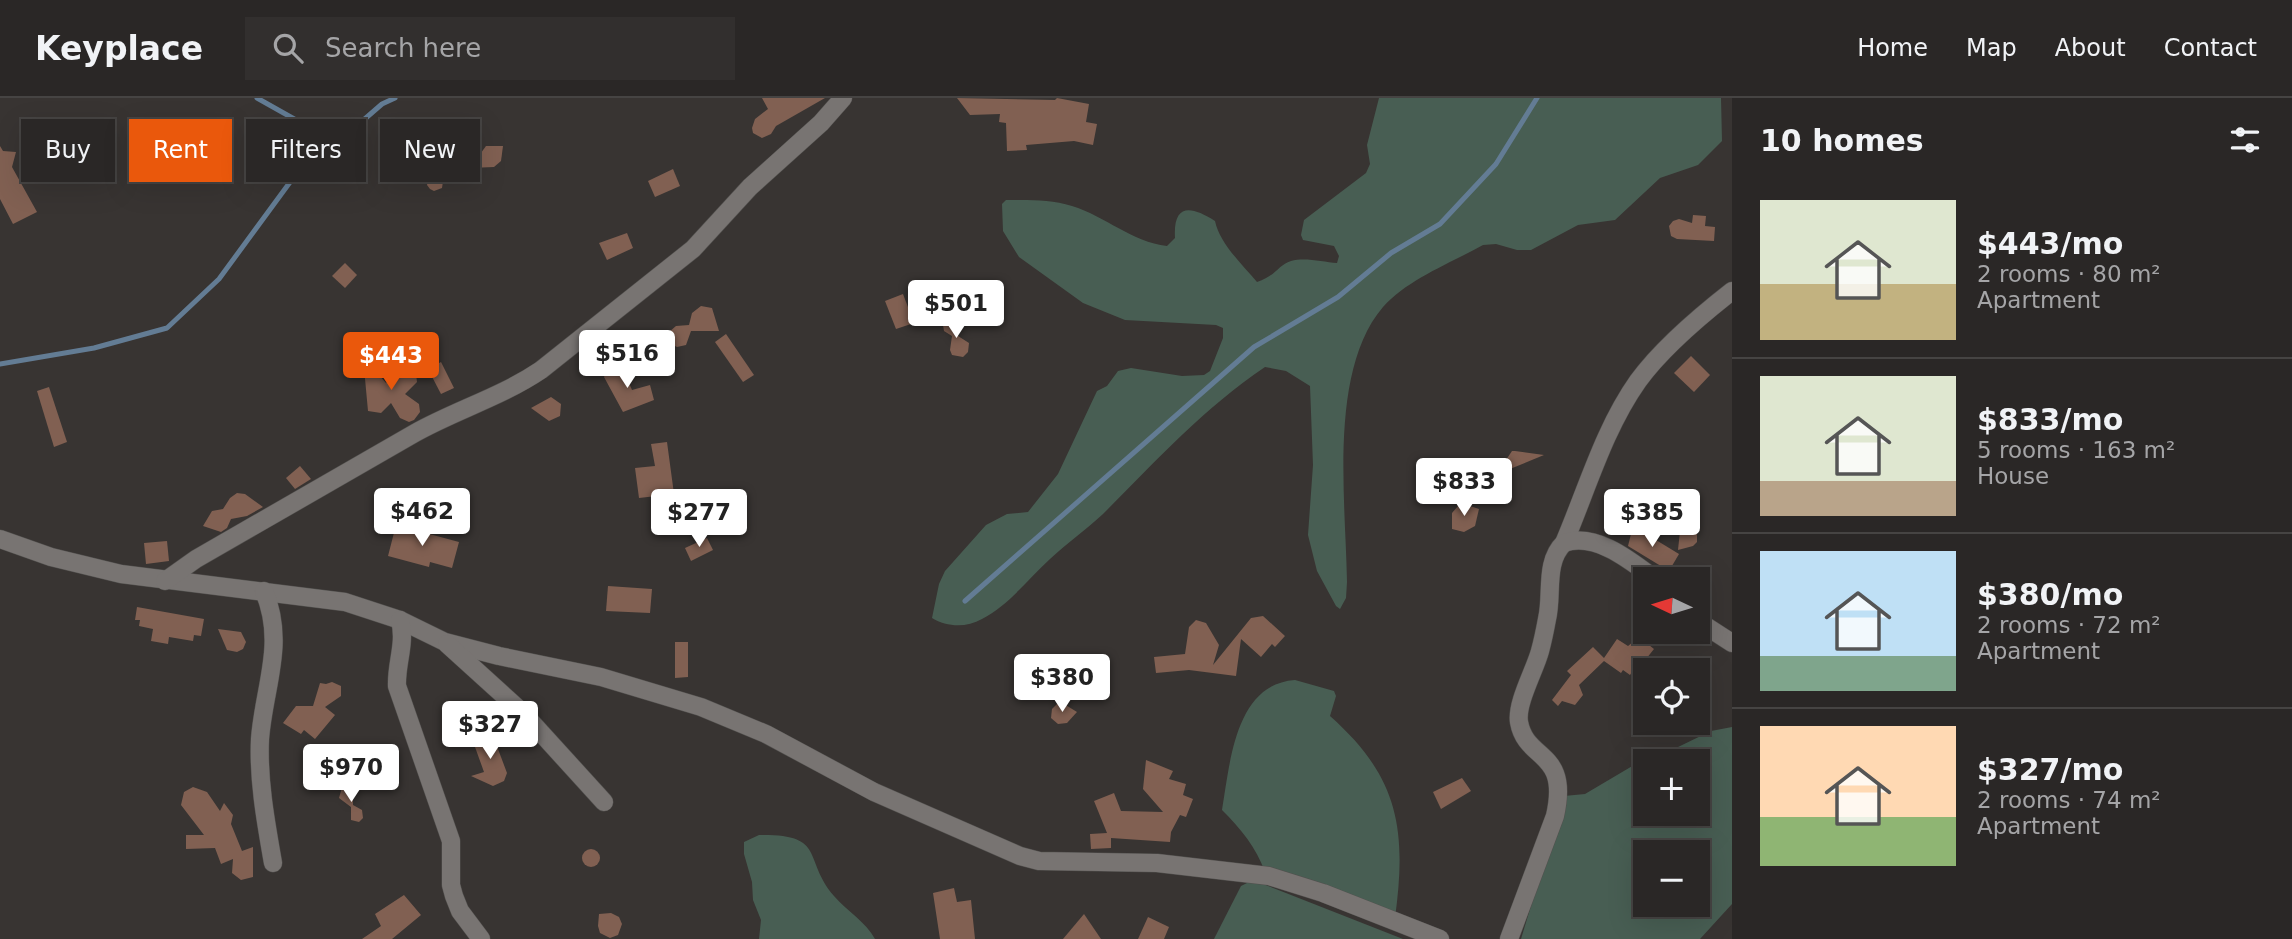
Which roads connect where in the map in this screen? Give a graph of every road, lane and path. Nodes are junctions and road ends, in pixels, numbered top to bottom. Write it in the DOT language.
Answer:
graph roads {
  1 [pos="844,98"];
  2 [pos="1732,291"];
  3 [pos="0,539"];
  4 [pos="1564,543"];
  5 [pos="1635,567"];
  6 [pos="165,581"];
  7 [pos="264,591"];
  8 [pos="400,620"];
  9 [pos="1710,629"];
  10 [pos="445,642"];
  11 [pos="1732,643"];
  12 [pos="604,802"];
  13 [pos="273,863"];
  14 [pos="481,939"];
  15 [pos="1440,939"];
  16 [pos="1509,939"];
  1 -- 6 [label="street"];
  2 -- 4 [label="street"];
  3 -- 6 [label="street"];
  4 -- 5 [label="street"];
  4 -- 16 [label="street"];
  6 -- 7 [label="street"];
  7 -- 8 [label="street"];
  7 -- 13 [label="street"];
  8 -- 10 [label="street"];
  8 -- 14 [label="street"];
  9 -- 11 [label="street"];
  10 -- 12 [label="street"];
  10 -- 15 [label="street"];
}
